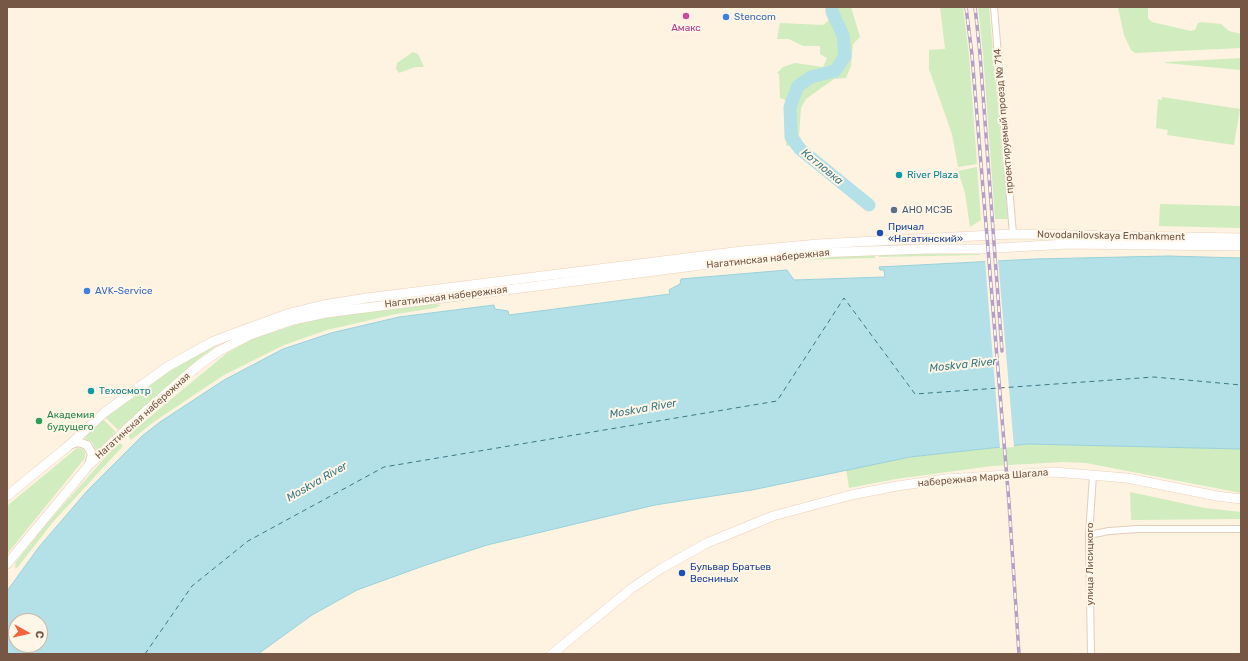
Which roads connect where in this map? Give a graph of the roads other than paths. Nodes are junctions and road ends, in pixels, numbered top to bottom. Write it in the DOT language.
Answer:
graph roads {
  1 [pos="994,7"];
  2 [pos="1013,234"];
  3 [pos="980,235"];
  4 [pos="1241,238"];
  5 [pos="1241,246"];
  6 [pos="980,249"];
  7 [pos="67,447"];
  8 [pos="89,465"];
  9 [pos="1093,475"];
  10 [pos="7,496"];
  11 [pos="1241,499"];
  12 [pos="1241,529"];
  13 [pos="1089,535"];
  14 [pos="7,564"];
  15 [pos="552,654"];
  16 [pos="1091,654"];
  1 -- 2 [label="street, проектируемый проезд № 714"];
  2 -- 3 [label="main road, Novodanilovskaya Embankment"];
  2 -- 4 [label="main road, Novodanilovskaya Embankment"];
  3 -- 7 [label="main road, Нагатинская набережная"];
  5 -- 6 [label="main road, Novodanilovskaya Embankment"];
  6 -- 8 [label="main road, Нагатинская набережная"];
  7 -- 8 [label="street"];
  7 -- 10 [label="main road, Нагатинская набережная"];
  8 -- 14 [label="main road, Нагатинская набережная"];
  9 -- 11 [label="main road, набережная Марка Шагала"];
  9 -- 13 [label="street, улица Лисицкого"];
  9 -- 15 [label="main road, набережная Марка Шагала"];
  12 -- 13 [label="street"];
  13 -- 16 [label="street, улица Лисицкого"];
}
